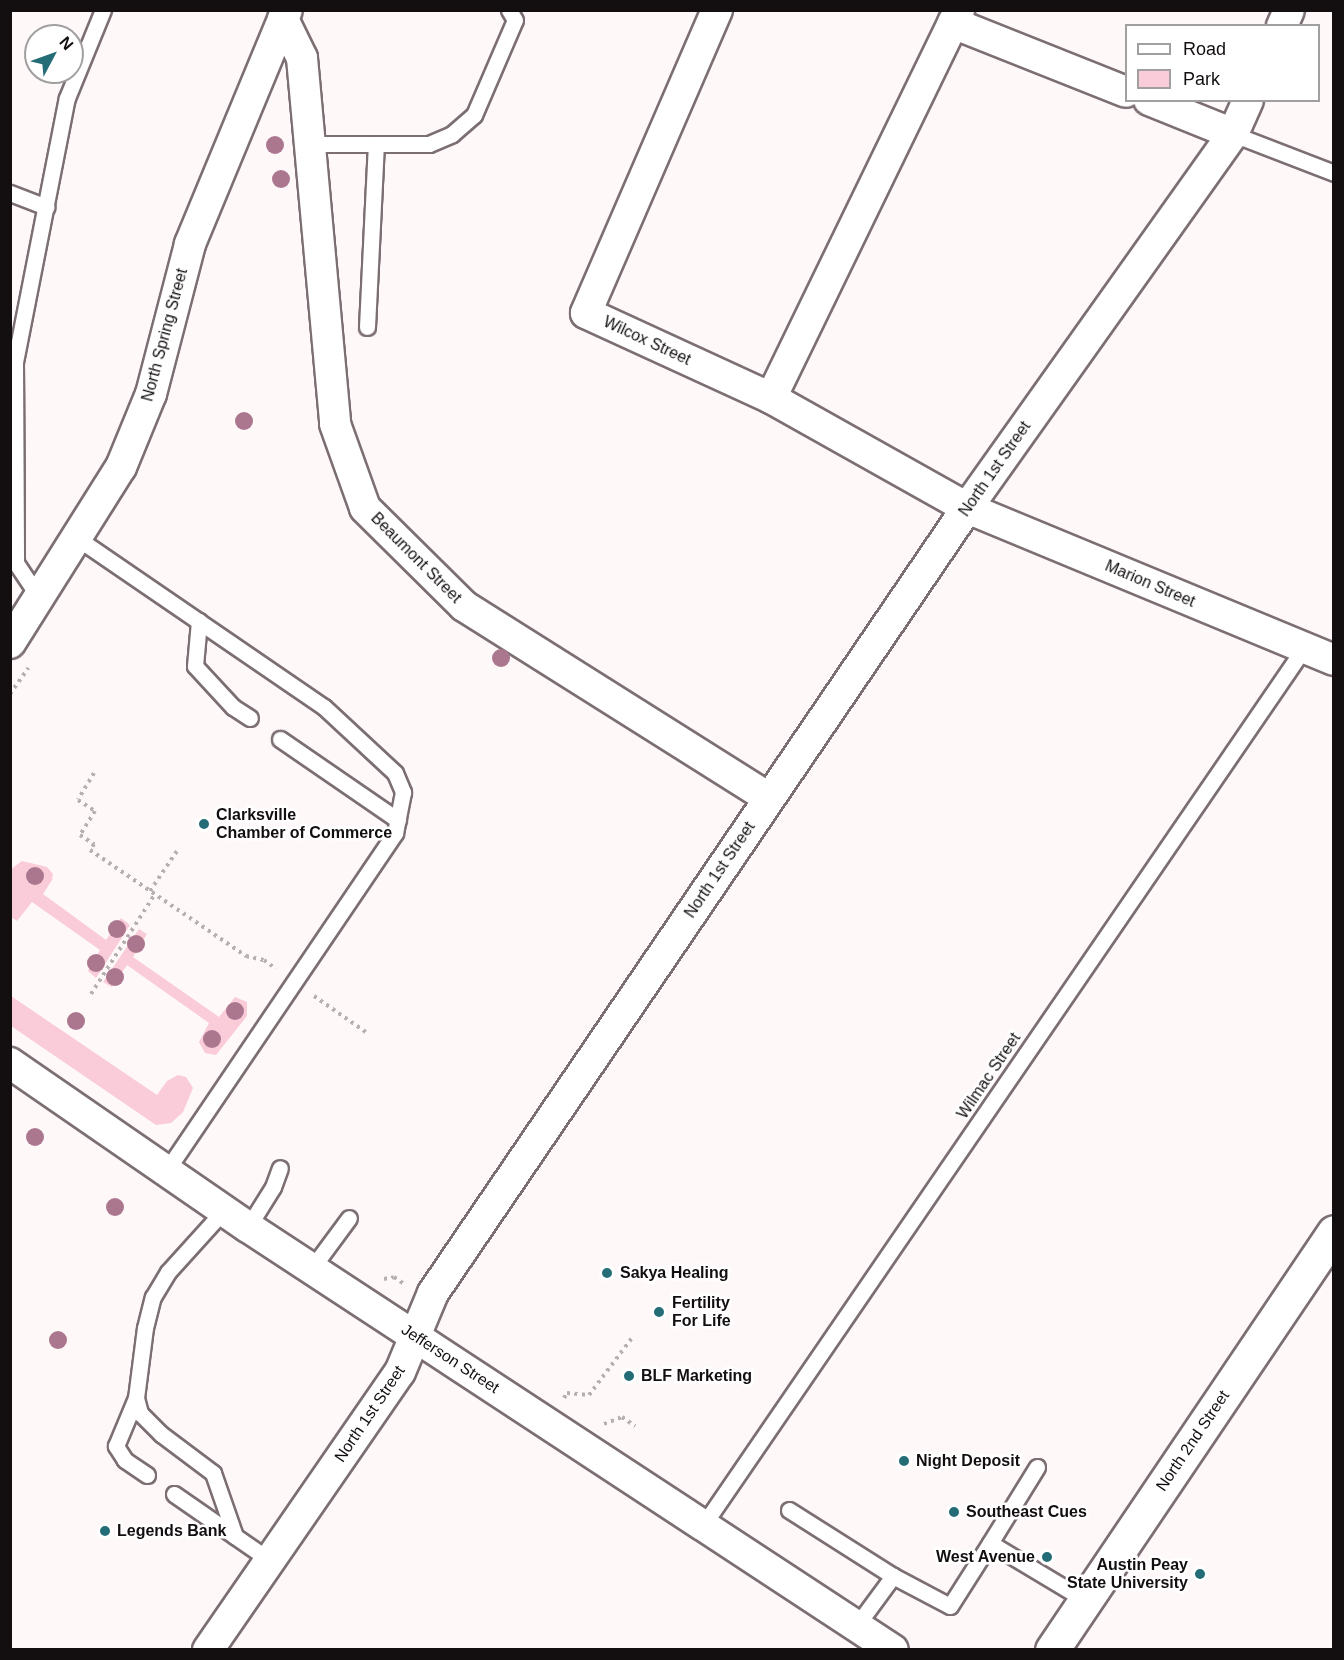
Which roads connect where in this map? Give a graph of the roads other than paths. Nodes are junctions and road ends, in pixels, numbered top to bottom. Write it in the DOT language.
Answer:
graph roads {
  1 [pos="103,10"];
  2 [pos="509,10"];
  3 [pos="717,10"];
  4 [pos="1289,10"];
  5 [pos="285,15"];
  6 [pos="956,17"];
  7 [pos="1283,24"];
  8 [pos="1125,92"];
  9 [pos="1154,102"];
  10 [pos="1247,102"];
  11 [pos="1233,134"];
  12 [pos="311,144"];
  13 [pos="376,144"];
  14 [pos="1334,173"];
  15 [pos="10,194"];
  16 [pos="46,207"];
  17 [pos="367,327"];
  18 [pos="13,363"];
  19 [pos="771,398"];
  20 [pos="967,508"];
  21 [pos="77,538"];
  22 [pos="40,599"];
  23 [pos="199,621"];
  24 [pos="10,643"];
  25 [pos="1304,648"];
  26 [pos="1334,660"];
  27 [pos="249,718"];
  28 [pos="280,739"];
  29 [pos="768,798"];
  30 [pos="398,820"];
  31 [pos="10,1063"];
  32 [pos="280,1168"];
  33 [pos="168,1170"];
  34 [pos="225,1209"];
  35 [pos="349,1218"];
  36 [pos="248,1227"];
  37 [pos="1334,1232"];
  38 [pos="312,1268"];
  39 [pos="417,1337"];
  40 [pos="136,1398"];
  41 [pos="1037,1467"];
  42 [pos="147,1475"];
  43 [pos="174,1494"];
  44 [pos="789,1510"];
  45 [pos="704,1524"];
  46 [pos="235,1536"];
  47 [pos="990,1543"];
  48 [pos="268,1559"];
  49 [pos="893,1576"];
  50 [pos="1086,1600"];
  51 [pos="857,1625"];
  52 [pos="208,1650"];
  53 [pos="893,1650"];
  54 [pos="1052,1650"];
  1 -- 16 [label="lane"];
  2 -- 13 [label="lane"];
  3 -- 19 [label="street, Wilcox Street"];
  4 -- 7 [label="street"];
  5 -- 12 [label="street, Beaumont Street"];
  5 -- 21 [label="street, North Spring Street"];
  6 -- 8 [label="street"];
  6 -- 19 [label="street"];
  9 -- 11 [label="street"];
  10 -- 11 [label="street, North 1st Street"];
  11 -- 14 [label="lane"];
  11 -- 20 [label="street, North 1st Street"];
  12 -- 13 [label="lane"];
  12 -- 29 [label="street, Beaumont Street"];
  13 -- 17 [label="lane"];
  15 -- 16 [label="lane"];
  16 -- 18 [label="lane"];
  18 -- 22 [label="lane"];
  19 -- 20 [label="street, Wilcox Street"];
  20 -- 25 [label="street, Marion Street"];
  20 -- 29 [label="street, North 1st Street"];
  21 -- 22 [label="street, North Spring Street"];
  21 -- 23 [label="lane"];
  22 -- 24 [label="street, North Spring Street"];
  23 -- 27 [label="lane"];
  23 -- 30 [label="lane"];
  25 -- 26 [label="street, Marion Street"];
  25 -- 45 [label="lane, Wilmac Street"];
  28 -- 30 [label="lane"];
  29 -- 39 [label="street, North 1st Street"];
  30 -- 33 [label="lane"];
  31 -- 33 [label="street, Jefferson Street"];
  32 -- 36 [label="lane"];
  33 -- 34 [label="street, Jefferson Street"];
  34 -- 36 [label="street, Jefferson Street"];
  34 -- 40 [label="lane"];
  35 -- 38 [label="lane"];
  36 -- 38 [label="street, Jefferson Street"];
  37 -- 50 [label="main road, North 2nd Street"];
  38 -- 39 [label="street, Jefferson Street"];
  39 -- 45 [label="street, Jefferson Street"];
  39 -- 48 [label="street, North 1st Street"];
  40 -- 42 [label="lane"];
  40 -- 46 [label="lane"];
  41 -- 47 [label="lane"];
  43 -- 46 [label="lane"];
  44 -- 49 [label="lane"];
  45 -- 51 [label="street, Jefferson Street"];
  46 -- 48 [label="lane"];
  47 -- 49 [label="lane"];
  47 -- 50 [label="lane"];
  48 -- 52 [label="street, North 1st Street"];
  49 -- 51 [label="lane"];
  50 -- 54 [label="main road, North 2nd Street"];
  51 -- 53 [label="street, Jefferson Street"];
}
